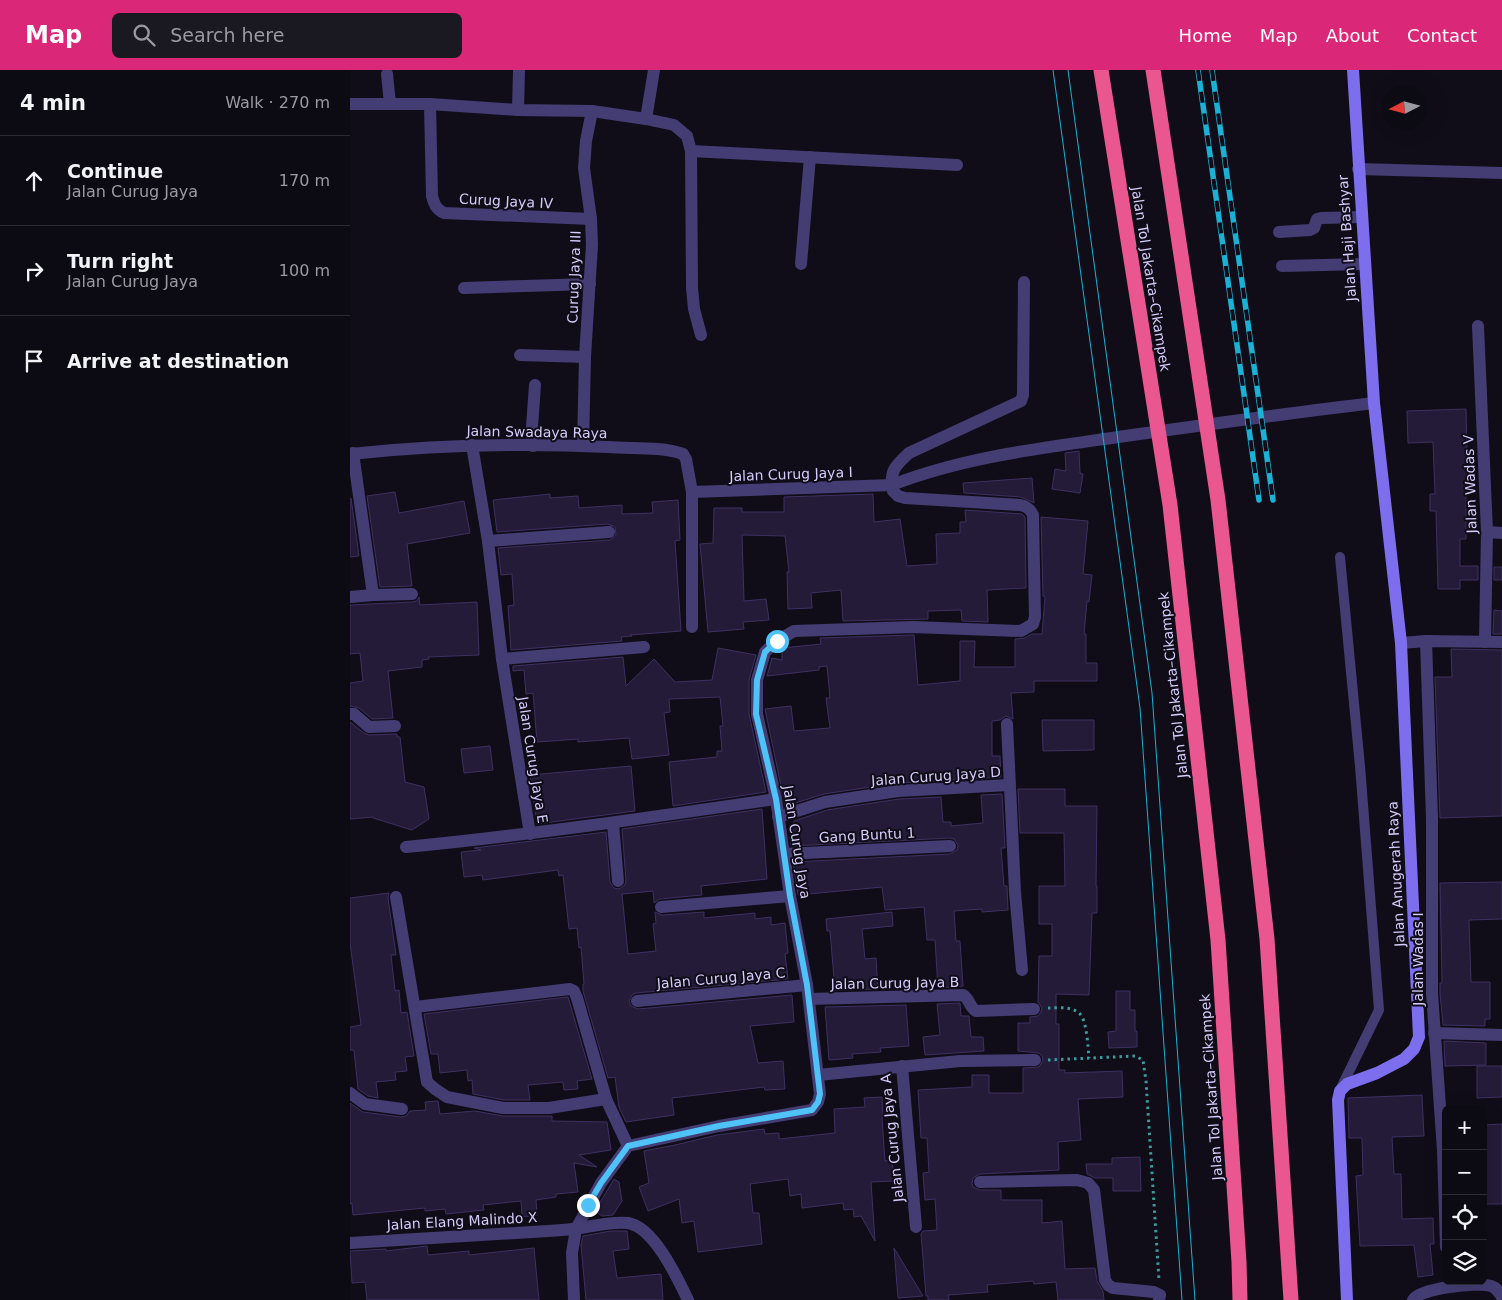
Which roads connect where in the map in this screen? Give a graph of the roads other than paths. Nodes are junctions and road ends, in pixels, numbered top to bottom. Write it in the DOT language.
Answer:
graph roads {
  1 [pos="519,70"];
  2 [pos="654,70"];
  3 [pos="1101,70"];
  4 [pos="1153,70"];
  5 [pos="1353,70"];
  6 [pos="387,74"];
  7 [pos="350,104"];
  8 [pos="390,104"];
  9 [pos="430,104"];
  10 [pos="518,110"];
  11 [pos="592,111"];
  12 [pos="646,119"];
  13 [pos="691,151"];
  14 [pos="810,157"];
  15 [pos="957,165"];
  16 [pos="1358,169"];
  17 [pos="1502,173"];
  18 [pos="1361,217"];
  19 [pos="591,220"];
  20 [pos="1279,232"];
  21 [pos="801,264"];
  22 [pos="1364,264"];
  23 [pos="1282,266"];
  24 [pos="1024,282"];
  25 [pos="590,284"];
  26 [pos="464,288"];
  27 [pos="1478,326"];
  28 [pos="700,336"];
  29 [pos="520,355"];
  30 [pos="585,357"];
  31 [pos="535,385"];
  32 [pos="1374,403"];
  33 [pos="472,445"];
  34 [pos="533,446"];
  35 [pos="583,446"];
  36 [pos="352,453"];
  37 [pos="892,485"];
  38 [pos="692,492"];
  39 [pos="609,532"];
  40 [pos="1487,532"];
  41 [pos="1502,533"];
  42 [pos="488,541"];
  43 [pos="1340,557"];
  44 [pos="412,594"];
  45 [pos="373,595"];
  46 [pos="350,597"];
  47 [pos="692,627"];
  48 [pos="1426,641"];
  49 [pos="1485,642"];
  50 [pos="1502,642"];
  51 [pos="1401,643"];
  52 [pos="644,647"];
  53 [pos="502,658"];
  54 [pos="350,714"];
  55 [pos="1007,724"];
  56 [pos="394,726"];
  57 [pos="1009,785"];
  58 [pos="776,799"];
  59 [pos="778,817"];
  60 [pos="613,824"];
  61 [pos="530,834"];
  62 [pos="950,846"];
  63 [pos="406,848"];
  64 [pos="784,854"];
  65 [pos="618,881"];
  66 [pos="790,896"];
  67 [pos="396,897"];
  68 [pos="661,907"];
  69 [pos="1022,970"];
  70 [pos="807,985"];
  71 [pos="809,999"];
  72 [pos="637,1001"];
  73 [pos="415,1006"];
  74 [pos="1034,1009"];
  75 [pos="1434,1033"];
  76 [pos="1502,1036"];
  77 [pos="1035,1060"];
  78 [pos="902,1066"];
  79 [pos="818,1075"];
  80 [pos="1340,1091"];
  81 [pos="350,1093"];
  82 [pos="606,1099"];
  83 [pos="402,1109"];
  84 [pos="628,1146"];
  85 [pos="980,1182"];
  86 [pos="916,1226"];
  87 [pos="576,1229"];
  88 [pos="1446,1240"];
  89 [pos="350,1243"];
  90 [pos="1444,1285"];
  91 [pos="1482,1285"];
  92 [pos="1502,1297"];
  93 [pos="1160,1298"];
  94 [pos="574,1300"];
  95 [pos="688,1300"];
  96 [pos="1240,1300"];
  97 [pos="1291,1300"];
  98 [pos="1347,1300"];
  99 [pos="1413,1300"];
  1 -- 10 [label="street"];
  2 -- 12 [label="street"];
  3 -- 96 [label="highway, Jalan Tol Jakarta–Cikampek"];
  4 -- 97 [label="highway"];
  5 -- 16 [label="street, Jalan Haji Bashyar"];
  6 -- 8 [label="street"];
  7 -- 8 [label="street"];
  8 -- 9 [label="street"];
  9 -- 10 [label="street"];
  9 -- 19 [label="street, Curug Jaya IV"];
  10 -- 11 [label="street"];
  11 -- 12 [label="street"];
  11 -- 19 [label="street, Curug Jaya III"];
  12 -- 13 [label="street"];
  13 -- 14 [label="street"];
  13 -- 28 [label="street"];
  14 -- 15 [label="street"];
  14 -- 21 [label="street"];
  16 -- 17 [label="street"];
  16 -- 18 [label="street, Jalan Haji Bashyar"];
  18 -- 20 [label="street"];
  18 -- 22 [label="street, Jalan Haji Bashyar"];
  19 -- 25 [label="street, Curug Jaya III"];
  22 -- 23 [label="street"];
  22 -- 32 [label="street, Jalan Haji Bashyar"];
  24 -- 37 [label="street"];
  25 -- 26 [label="street"];
  25 -- 30 [label="street, Curug Jaya III"];
  27 -- 40 [label="street, Jalan Wadas V"];
  29 -- 30 [label="street"];
  30 -- 35 [label="street, Curug Jaya III"];
  31 -- 34 [label="street"];
  32 -- 37 [label="street, Jalan Curug Jaya I"];
  32 -- 51 [label="street, Jalan Anugerah Raya"];
  33 -- 34 [label="street, Jalan Swadaya Raya"];
  33 -- 36 [label="street, Jalan Swadaya Raya"];
  33 -- 42 [label="street, Jalan Curug Jaya E"];
  34 -- 35 [label="street, Jalan Swadaya Raya"];
  35 -- 38 [label="street, Jalan Swadaya Raya"];
  36 -- 45 [label="street"];
  37 -- 38 [label="street, Jalan Curug Jaya I"];
  37 -- 58 [label="street, Jalan Curug Jaya"];
  38 -- 47 [label="street"];
  39 -- 42 [label="street"];
  40 -- 41 [label="street"];
  40 -- 49 [label="street, Jalan Wadas V"];
  42 -- 53 [label="street, Jalan Curug Jaya E"];
  43 -- 80 [label="lane"];
  44 -- 45 [label="street"];
  45 -- 46 [label="street"];
  48 -- 49 [label="street"];
  48 -- 51 [label="street"];
  48 -- 75 [label="street, Jalan Wadas I"];
  49 -- 50 [label="street"];
  51 -- 80 [label="street, Jalan Anugerah Raya"];
  52 -- 53 [label="street"];
  53 -- 61 [label="street, Jalan Curug Jaya E"];
  54 -- 56 [label="street"];
  55 -- 57 [label="street"];
  57 -- 59 [label="street, Jalan Curug Jaya D"];
  57 -- 69 [label="street"];
  58 -- 59 [label="street, Jalan Curug Jaya"];
  58 -- 60 [label="street, Jalan Curug Jaya E"];
  59 -- 64 [label="street, Jalan Curug Jaya"];
  60 -- 61 [label="street, Jalan Curug Jaya E"];
  60 -- 65 [label="street"];
  61 -- 63 [label="street"];
  62 -- 64 [label="street, Gang Buntu 1"];
  64 -- 66 [label="street, Jalan Curug Jaya"];
  66 -- 68 [label="street"];
  66 -- 70 [label="street, Jalan Curug Jaya"];
  67 -- 73 [label="street"];
  70 -- 71 [label="street, Jalan Curug Jaya"];
  70 -- 72 [label="street, Jalan Curug Jaya C"];
  71 -- 74 [label="street, Jalan Curug Jaya B"];
  71 -- 79 [label="street, Jalan Curug Jaya"];
  73 -- 82 [label="street"];
  73 -- 82 [label="street"];
  75 -- 76 [label="street"];
  75 -- 88 [label="street, Jalan Wadas I"];
  77 -- 78 [label="street"];
  78 -- 79 [label="street, Jalan Curug Jaya A"];
  78 -- 86 [label="street, Jalan Curug Jaya A"];
  79 -- 84 [label="street, Jalan Curug Jaya"];
  80 -- 98 [label="street"];
  81 -- 83 [label="street"];
  82 -- 84 [label="street"];
  84 -- 87 [label="street"];
  85 -- 93 [label="street"];
  87 -- 89 [label="street, Jalan Elang Malindo X"];
  87 -- 94 [label="street"];
  87 -- 95 [label="street, Jalan Elang Malindo X"];
  90 -- 99 [label="street"];
  91 -- 92 [label="street"];
}
